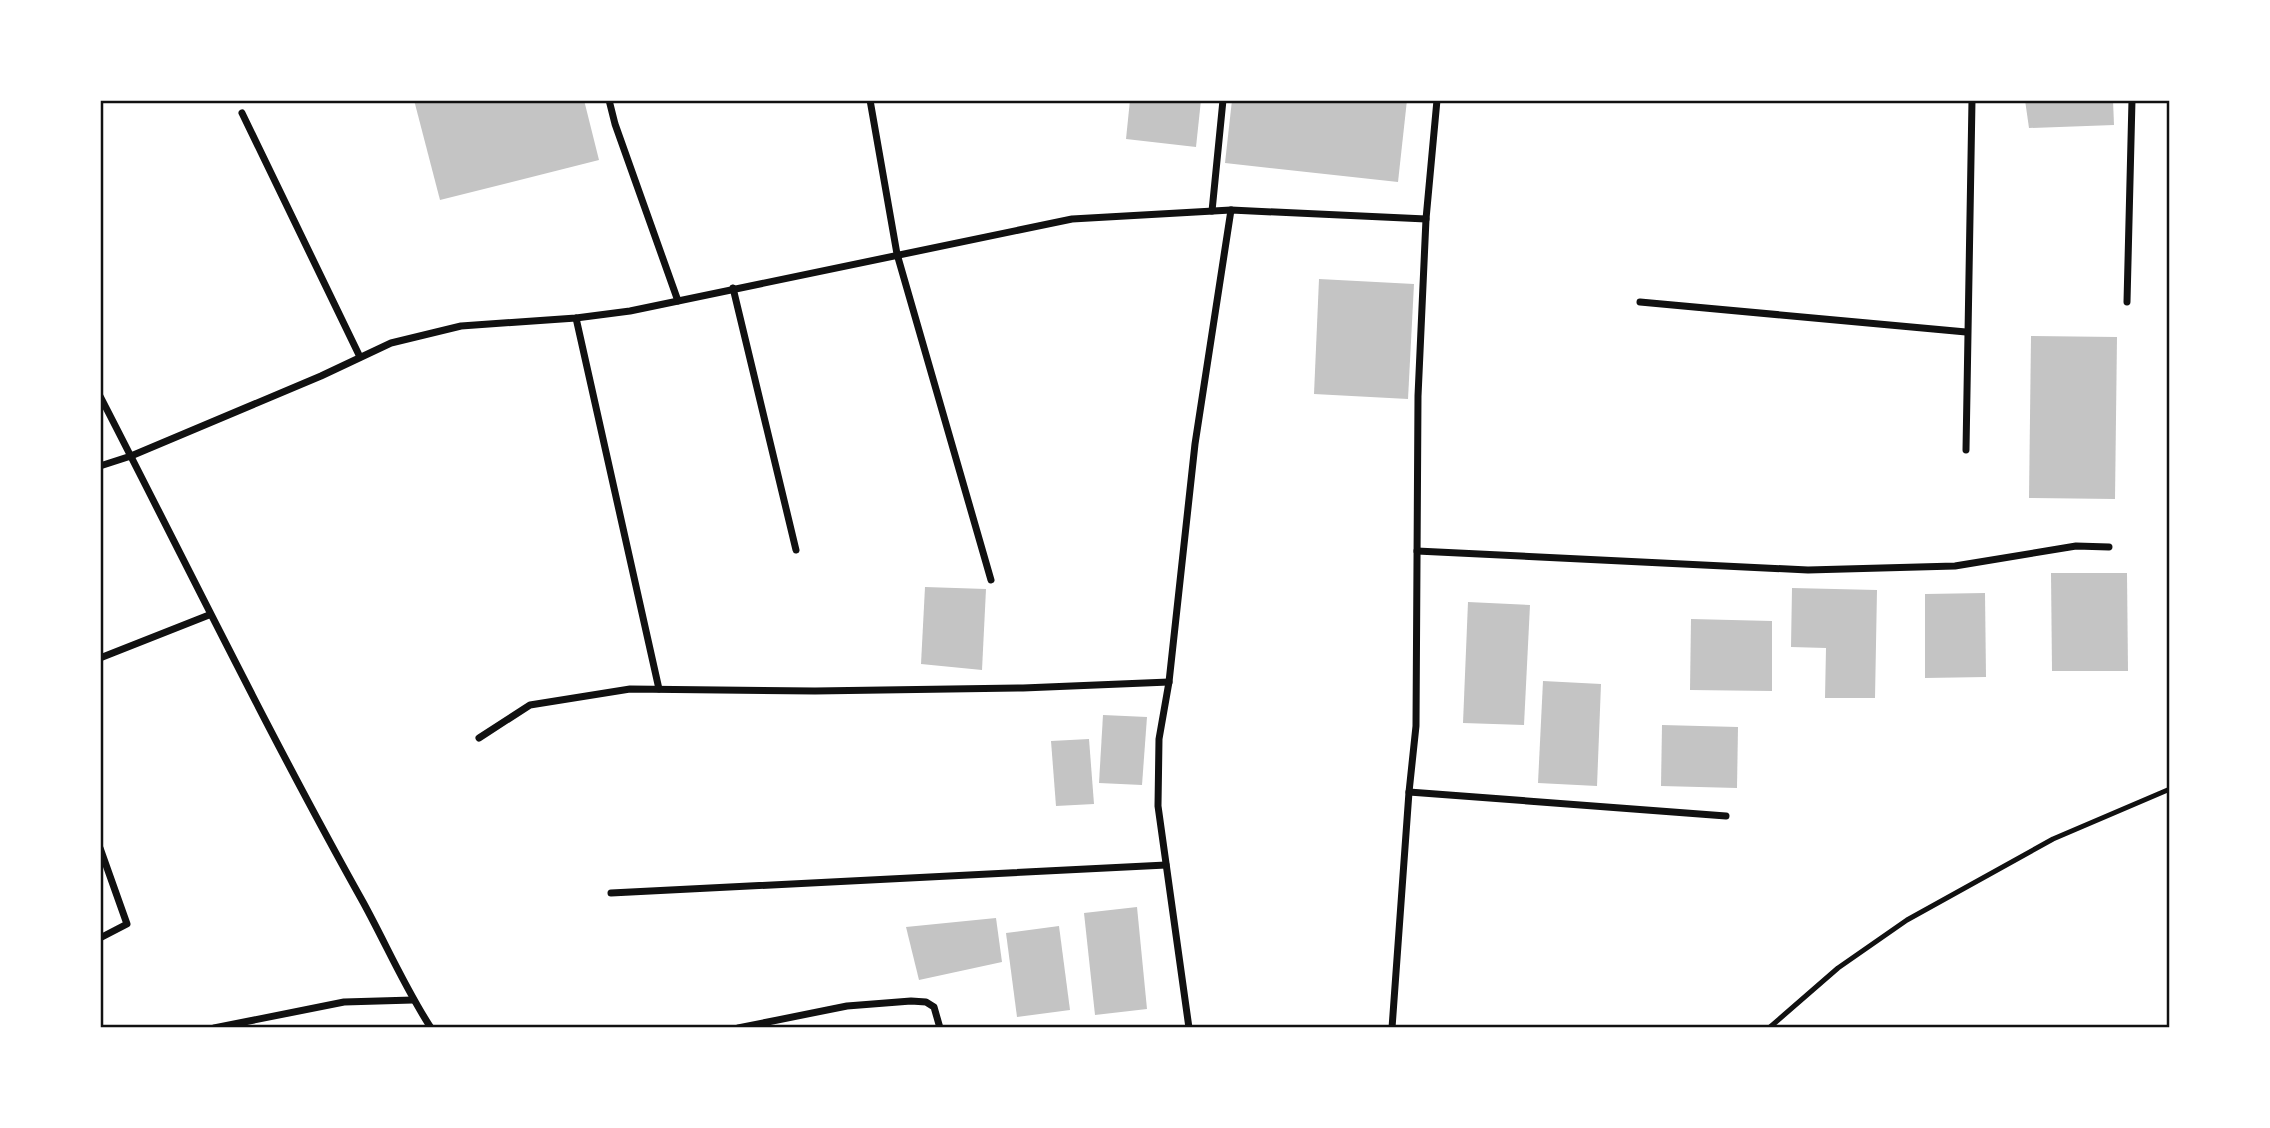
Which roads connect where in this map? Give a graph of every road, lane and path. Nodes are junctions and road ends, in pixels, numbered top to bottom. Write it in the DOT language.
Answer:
graph roads {
  1 [pos="610,100"];
  2 [pos="870,100"];
  3 [pos="1223,100"];
  4 [pos="1437,100"];
  5 [pos="1972,100"];
  6 [pos="2132,100"];
  7 [pos="242,113"];
  8 [pos="1230,210"];
  9 [pos="1212,211"];
  10 [pos="1426,219"];
  11 [pos="897,254"];
  12 [pos="733,288"];
  13 [pos="678,301"];
  14 [pos="1640,302"];
  15 [pos="2127,302"];
  16 [pos="576,318"];
  17 [pos="1966,332"];
  18 [pos="360,358"];
  19 [pos="100,396"];
  20 [pos="1966,450"];
  21 [pos="131,456"];
  22 [pos="100,466"];
  23 [pos="2109,547"];
  24 [pos="796,550"];
  25 [pos="1417,551"];
  26 [pos="991,580"];
  27 [pos="209,615"];
  28 [pos="100,658"];
  29 [pos="1169,682"];
  30 [pos="659,690"];
  31 [pos="479,738"];
  32 [pos="2170,789"];
  33 [pos="1409,792"];
  34 [pos="1726,816"];
  35 [pos="100,848"];
  36 [pos="1166,865"];
  37 [pos="611,893"];
  38 [pos="100,938"];
  39 [pos="413,1000"];
  40 [pos="214,1028"];
  41 [pos="431,1028"];
  42 [pos="738,1028"];
  43 [pos="940,1028"];
  44 [pos="1189,1028"];
  45 [pos="1392,1028"];
  46 [pos="1769,1028"];
  1 -- 13 [label="street"];
  2 -- 11 [label="street"];
  3 -- 9 [label="street"];
  4 -- 10 [label="street"];
  5 -- 17 [label="street"];
  6 -- 15 [label="street"];
  7 -- 18 [label="street"];
  8 -- 9 [label="street"];
  8 -- 10 [label="street"];
  8 -- 29 [label="street"];
  9 -- 11 [label="street"];
  10 -- 25 [label="street"];
  11 -- 12 [label="street"];
  11 -- 26 [label="street"];
  12 -- 13 [label="street"];
  12 -- 24 [label="street"];
  13 -- 16 [label="street"];
  14 -- 17 [label="street"];
  16 -- 18 [label="street"];
  16 -- 30 [label="street"];
  17 -- 20 [label="street"];
  18 -- 21 [label="street"];
  19 -- 21 [label="street"];
  21 -- 22 [label="street"];
  21 -- 27 [label="street"];
  23 -- 25 [label="street"];
  25 -- 33 [label="street"];
  27 -- 28 [label="street"];
  27 -- 39 [label="street"];
  29 -- 30 [label="street"];
  29 -- 36 [label="street"];
  30 -- 31 [label="street"];
  32 -- 46 [label="lane"];
  33 -- 34 [label="street"];
  33 -- 45 [label="street"];
  35 -- 38 [label="street"];
  36 -- 37 [label="street"];
  36 -- 44 [label="street"];
  39 -- 40 [label="street"];
  39 -- 41 [label="street"];
  42 -- 43 [label="street"];
}
